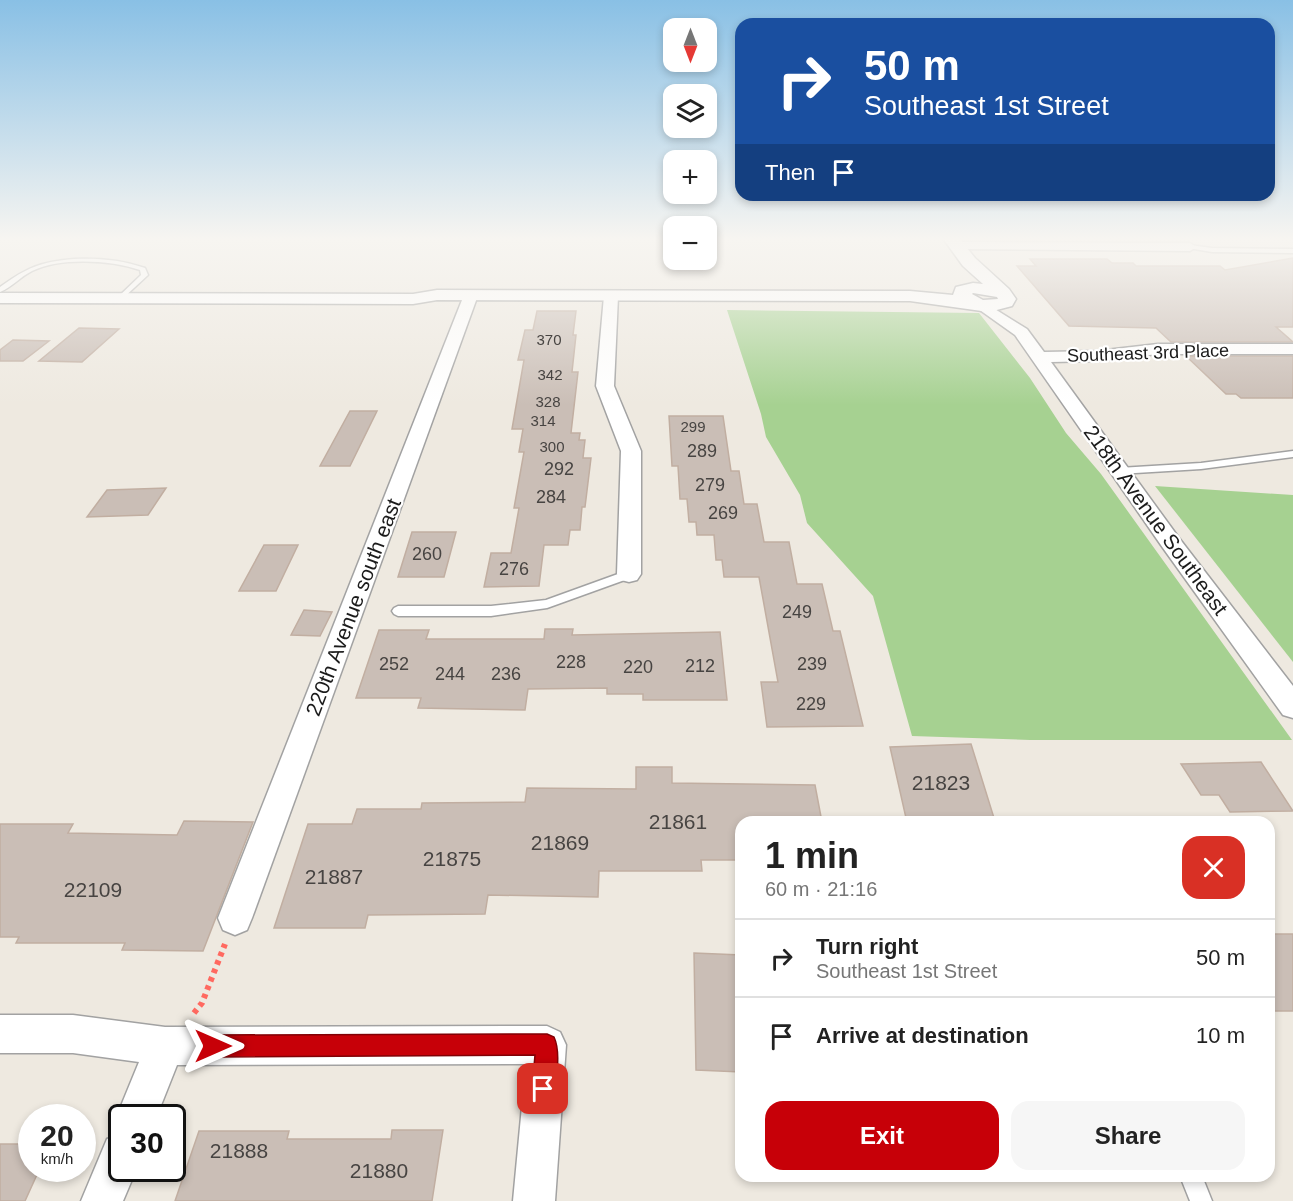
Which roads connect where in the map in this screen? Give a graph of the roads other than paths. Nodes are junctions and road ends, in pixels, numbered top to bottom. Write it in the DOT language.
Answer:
graph roads {
  1 [pos="63,293"];
  2 [pos="980,293"];
  3 [pos="997,293"];
  4 [pos="1000,293"];
  5 [pos="124,295"];
  6 [pos="471,295"];
  7 [pos="611,296"];
  8 [pos="972,296"];
  9 [pos="1004,297"];
  10 [pos="0,298"];
  11 [pos="1021,332"];
  12 [pos="1293,349"];
  13 [pos="1039,357"];
  14 [pos="1293,454"];
  15 [pos="1119,471"];
  16 [pos="629,574"];
  17 [pos="398,611"];
  18 [pos="1293,708"];
  19 [pos="235,918"];
  20 [pos="0,1035"];
  21 [pos="165,1046"];
  22 [pos="142,1104"];
  23 [pos="110,1182"];
  24 [pos="1193,1182"];
  25 [pos="102,1201"];
  26 [pos="534,1201"];
  27 [pos="1201,1201"];
  1 -- 5 [label="street"];
  2 -- 8 [label="street"];
  3 -- 9 [label="street"];
  4 -- 9 [label="street, 218th Avenue Southeast"];
  5 -- 6 [label="street"];
  5 -- 10 [label="street"];
  6 -- 7 [label="street"];
  6 -- 19 [label="street, 220th Avenue south east"];
  7 -- 8 [label="street"];
  7 -- 16 [label="street"];
  8 -- 11 [label="street, 218th Avenue Southeast"];
  9 -- 11 [label="street, 218th Avenue Southeast"];
  11 -- 13 [label="street, 218th Avenue Southeast"];
  12 -- 13 [label="street, Southeast 3rd Place"];
  13 -- 15 [label="street, 218th Avenue Southeast"];
  14 -- 15 [label="lane"];
  15 -- 18 [label="street, 218th Avenue Southeast"];
  16 -- 17 [label="lane"];
  20 -- 21 [label="street"];
  21 -- 22 [label="street"];
  21 -- 26 [label="street"];
  23 -- 25 [label="street"];
  24 -- 27 [label="lane"];
}
